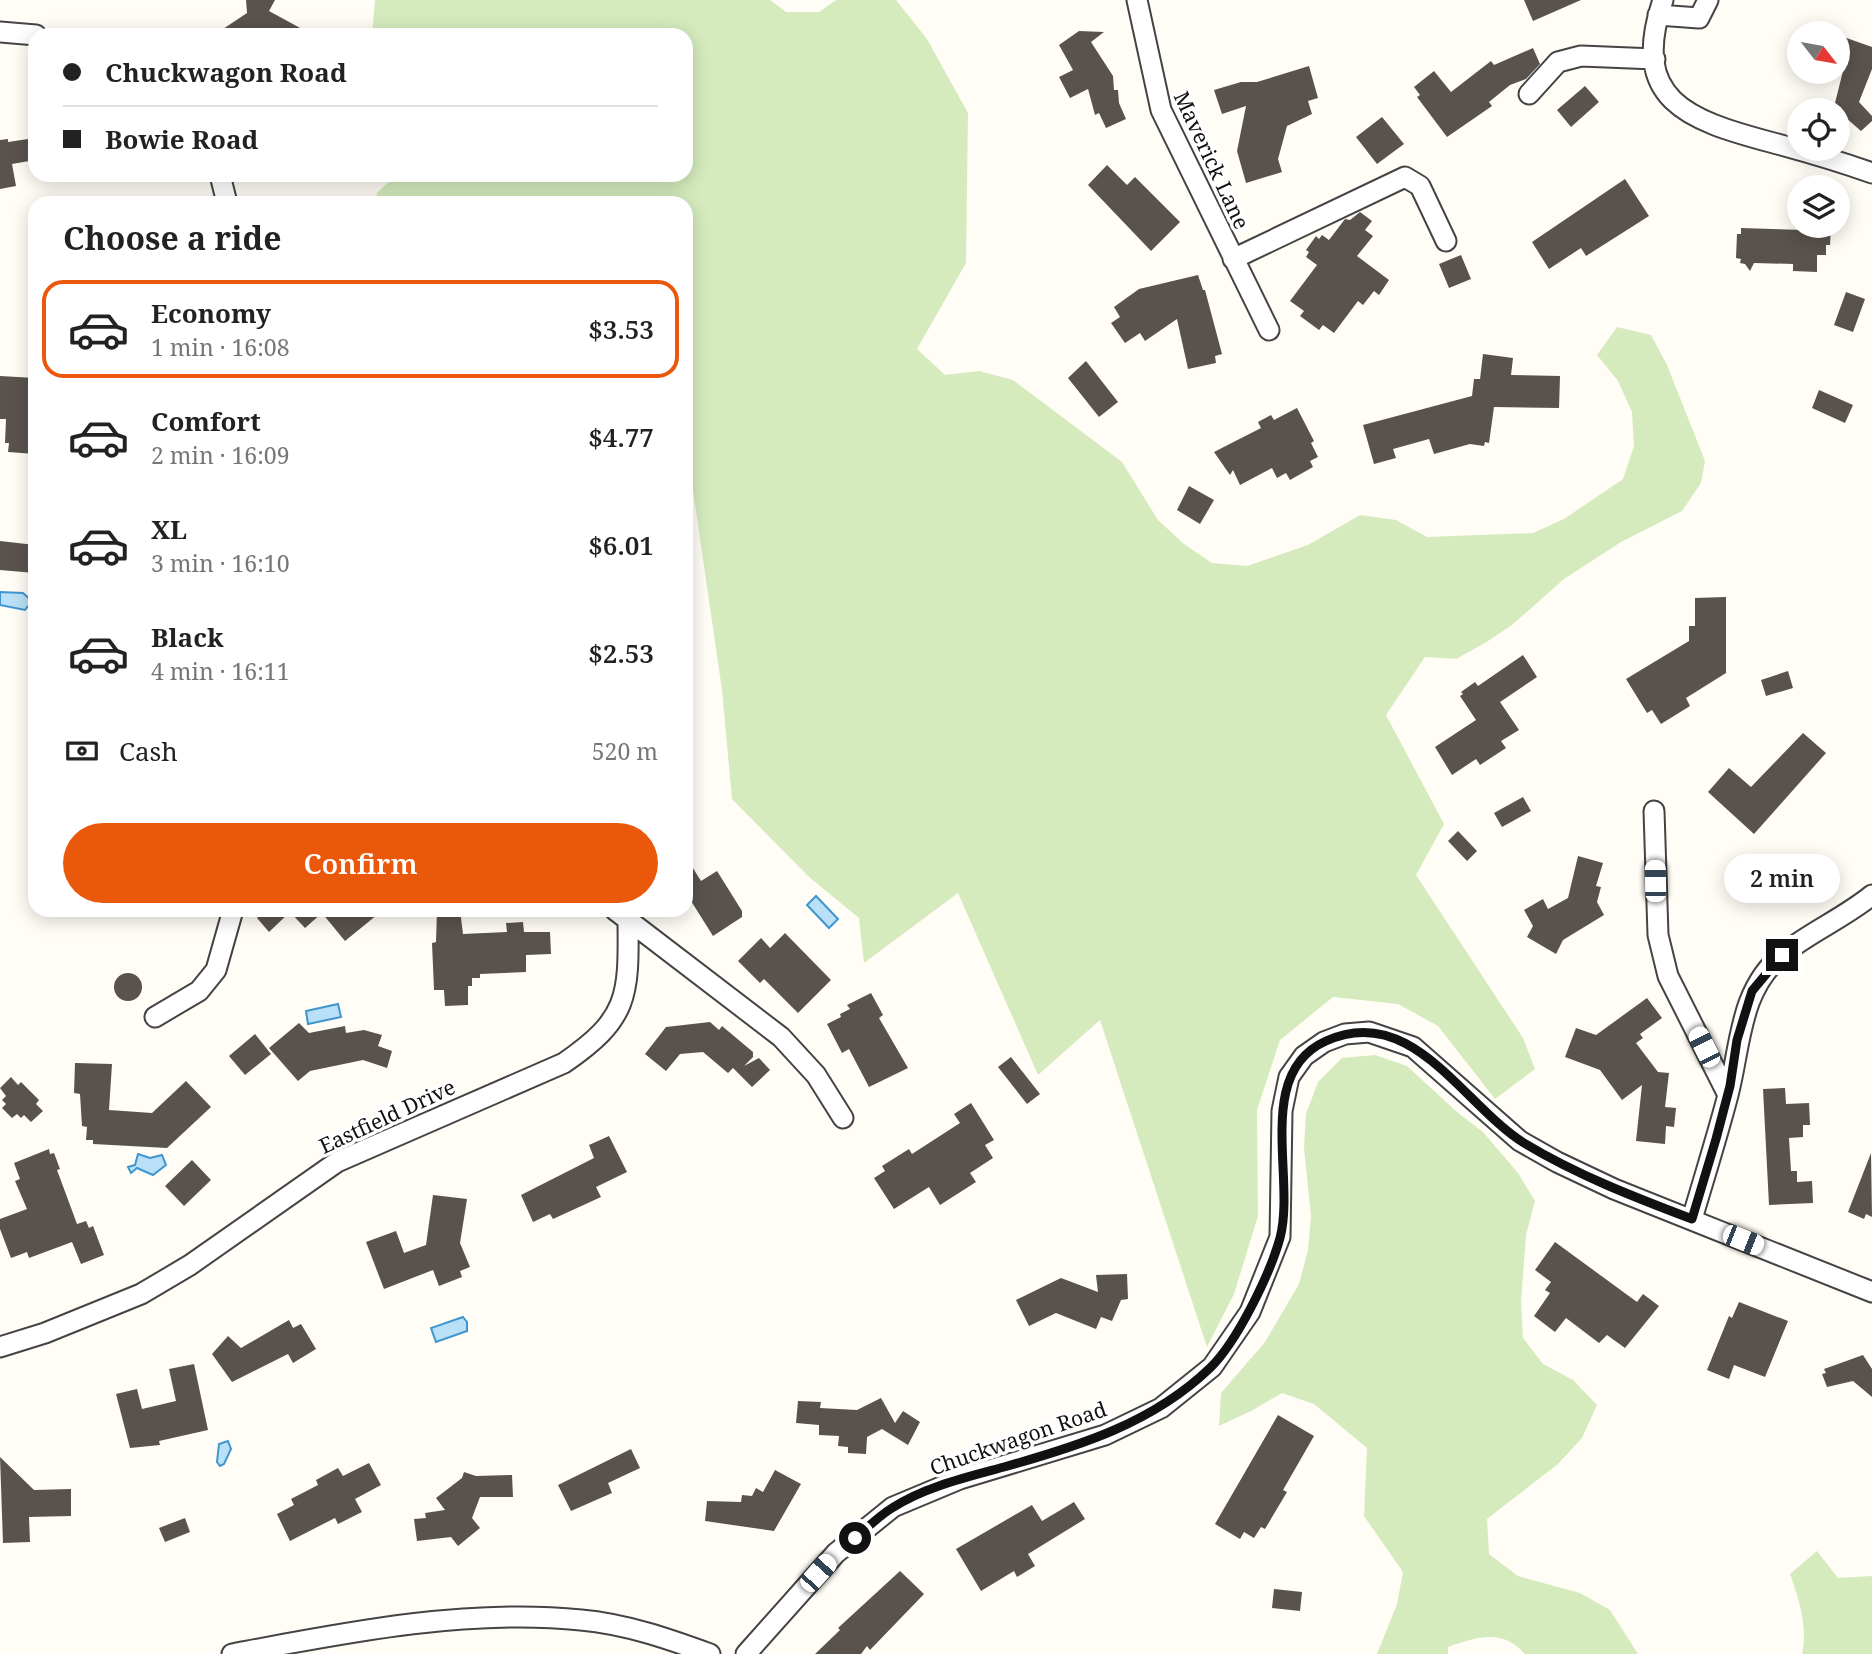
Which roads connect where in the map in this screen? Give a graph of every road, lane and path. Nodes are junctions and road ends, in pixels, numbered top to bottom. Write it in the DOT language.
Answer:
graph roads {
  1 [pos="1137,0"];
  2 [pos="1708,0"];
  3 [pos="1660,8"];
  4 [pos="0,32"];
  5 [pos="28,34"];
  6 [pos="1655,59"];
  7 [pos="1529,94"];
  8 [pos="1872,173"];
  9 [pos="1446,241"];
  10 [pos="1233,259"];
  11 [pos="1269,330"];
  12 [pos="1654,811"];
  13 [pos="1872,895"];
  14 [pos="231,917"];
  15 [pos="622,917"];
  16 [pos="623,917"];
  17 [pos="155,1017"];
  18 [pos="1728,1095"];
  19 [pos="844,1118"];
  20 [pos="1692,1219"];
  21 [pos="1872,1292"];
  22 [pos="0,1347"];
  23 [pos="232,1654"];
  24 [pos="710,1654"];
  25 [pos="746,1654"];
  1 -- 10 [label="street, Maverick Lane"];
  2 -- 3 [label="street"];
  3 -- 6 [label="street"];
  4 -- 5 [label="street"];
  6 -- 7 [label="street"];
  6 -- 8 [label="street"];
  9 -- 10 [label="street"];
  10 -- 11 [label="street, Maverick Lane"];
  12 -- 18 [label="street"];
  13 -- 18 [label="street"];
  14 -- 17 [label="street"];
  15 -- 22 [label="street, Eastfield Drive"];
  16 -- 19 [label="street"];
  18 -- 20 [label="street"];
  20 -- 21 [label="street, Chuckwagon Road"];
  20 -- 25 [label="street, Chuckwagon Road"];
  23 -- 24 [label="street"];
}
